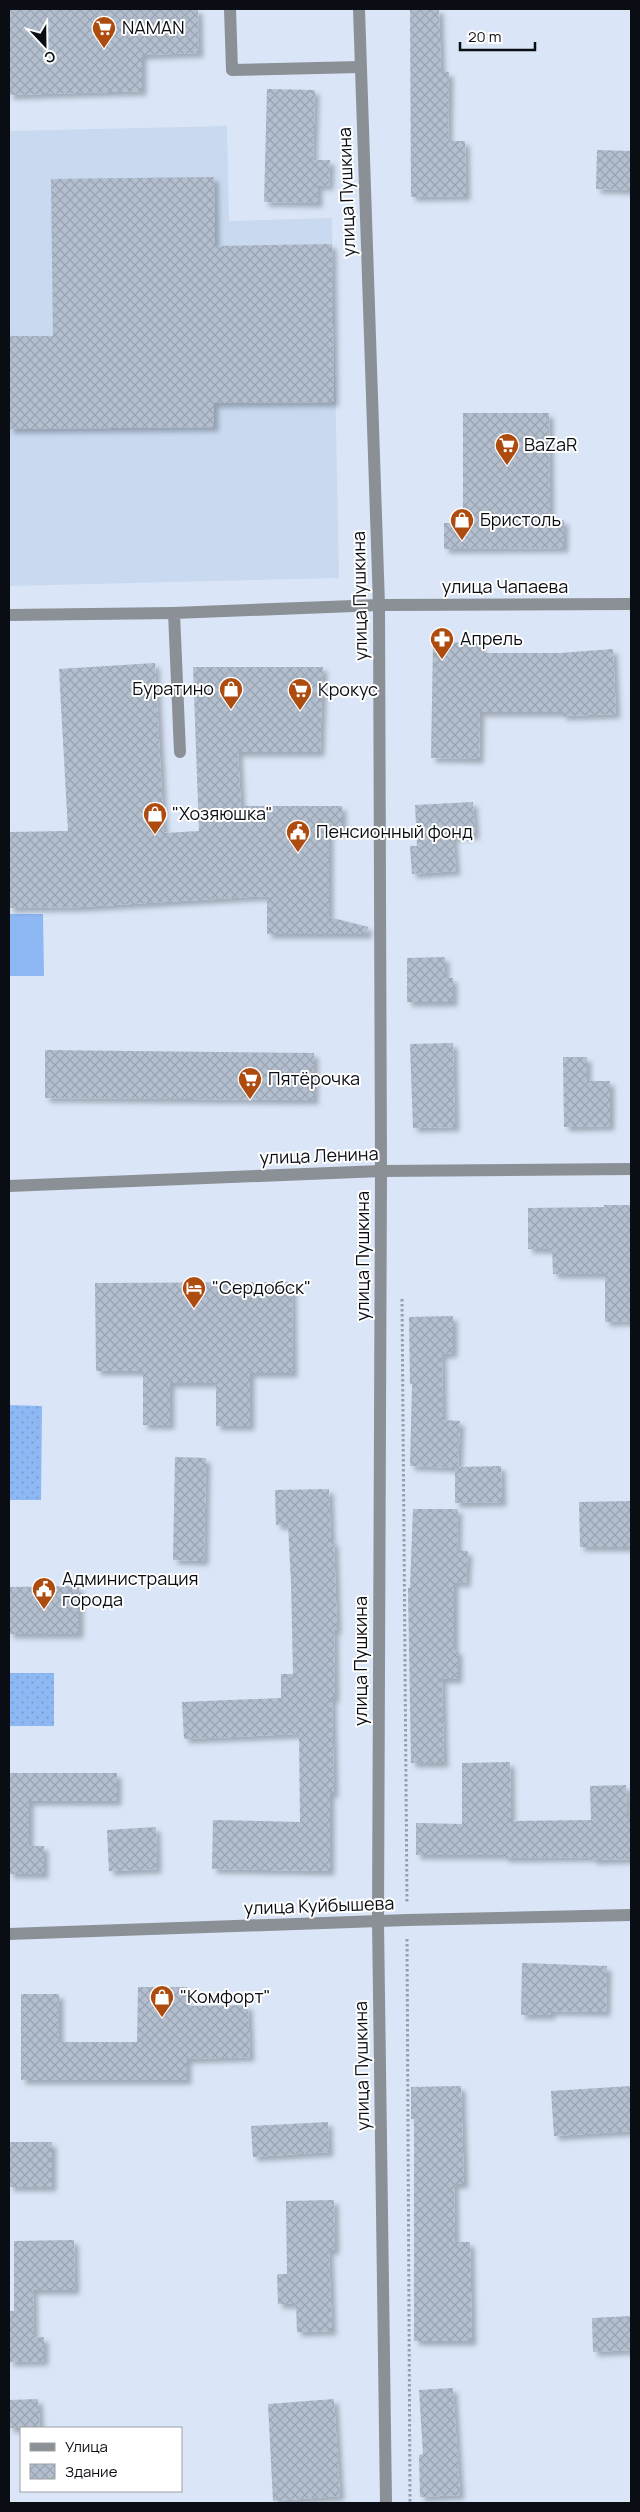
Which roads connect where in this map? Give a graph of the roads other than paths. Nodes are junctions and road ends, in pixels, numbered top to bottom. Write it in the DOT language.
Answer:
graph roads {
  1 [pos="230,9"];
  2 [pos="360,9"];
  3 [pos="360,67"];
  4 [pos="631,604"];
  5 [pos="379,605"];
  6 [pos="174,613"];
  7 [pos="9,615"];
  8 [pos="180,752"];
  9 [pos="631,1169"];
  10 [pos="381,1171"];
  11 [pos="9,1186"];
  12 [pos="631,1914"];
  13 [pos="378,1922"];
  14 [pos="9,1934"];
  15 [pos="386,2503"];
  1 -- 3 [label="street"];
  2 -- 3 [label="street, улица Пушкина"];
  3 -- 5 [label="street, улица Пушкина"];
  4 -- 5 [label="street, улица Чапаева"];
  5 -- 6 [label="street, улица Чапаева"];
  5 -- 10 [label="street, улица Пушкина"];
  6 -- 7 [label="street, улица Чапаева"];
  6 -- 8 [label="street"];
  9 -- 10 [label="street, улица Ленина"];
  10 -- 11 [label="street, улица Ленина"];
  10 -- 13 [label="street, улица Пушкина"];
  12 -- 13 [label="street, улица Куйбышева"];
  13 -- 14 [label="street, улица Куйбышева"];
  13 -- 15 [label="street, улица Пушкина"];
}
